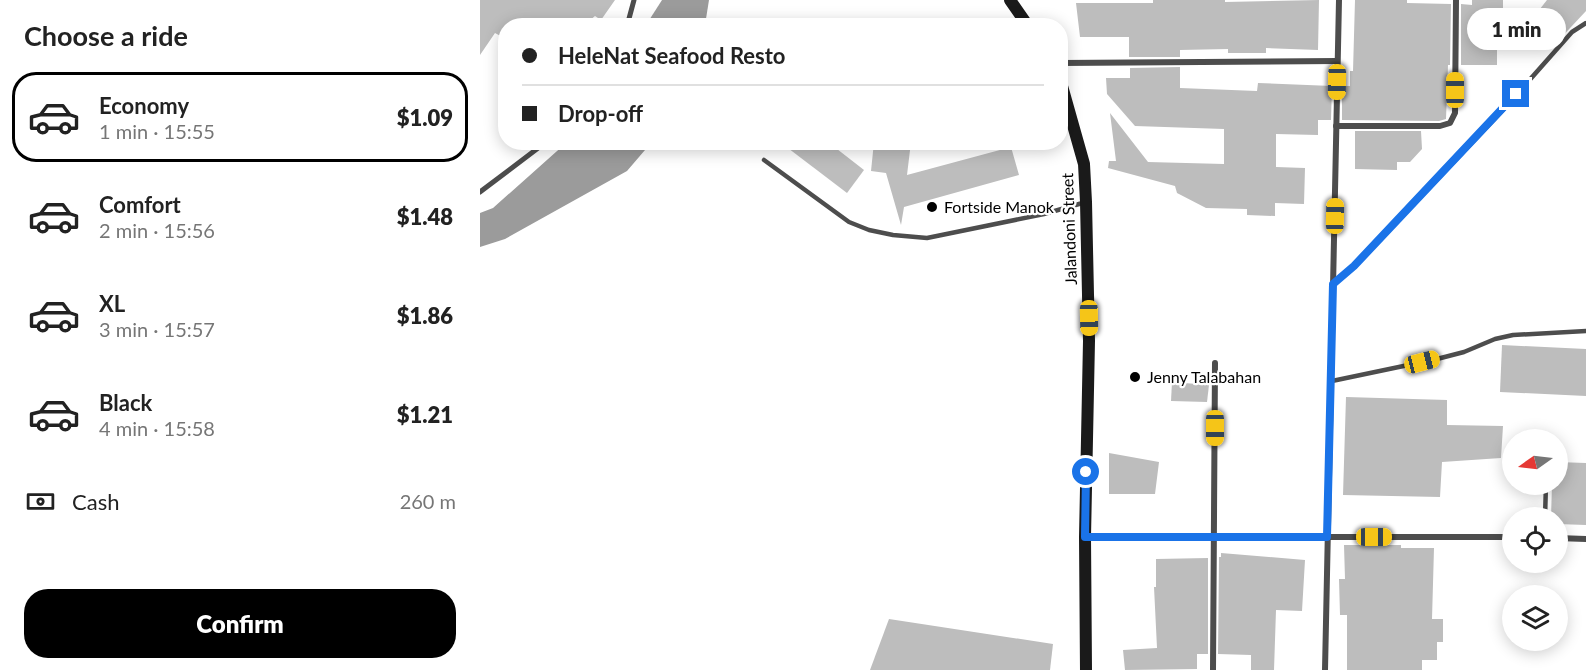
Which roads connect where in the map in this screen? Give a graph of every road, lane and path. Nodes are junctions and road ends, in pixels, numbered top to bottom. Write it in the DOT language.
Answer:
graph roads {
  1 [pos="634,0"];
  2 [pos="1010,0"];
  3 [pos="1339,0"];
  4 [pos="1456,0"];
  5 [pos="629,18"];
  6 [pos="1022,18"];
  7 [pos="1586,23"];
  8 [pos="1337,61"];
  9 [pos="1068,63"];
  10 [pos="1068,107"];
  11 [pos="1336,126"];
  12 [pos="535,150"];
  13 [pos="764,160"];
  14 [pos="480,192"];
  15 [pos="1086,202"];
  16 [pos="1333,284"];
  17 [pos="1586,331"];
  18 [pos="1215,363"];
  19 [pos="1332,381"];
  20 [pos="1085,537"];
  21 [pos="1213,537"];
  22 [pos="1327,537"];
  23 [pos="1502,537"];
  24 [pos="1568,538"];
  25 [pos="1586,539"];
  26 [pos="1086,670"];
  27 [pos="1213,670"];
  28 [pos="1325,670"];
  1 -- 5 [label="street"];
  2 -- 6 [label="main road"];
  3 -- 8 [label="street"];
  4 -- 11 [label="street"];
  7 -- 16 [label="lane"];
  8 -- 9 [label="street"];
  8 -- 11 [label="street"];
  10 -- 15 [label="main road, Jalandoni Street"];
  11 -- 16 [label="street"];
  12 -- 14 [label="street"];
  13 -- 15 [label="lane"];
  15 -- 20 [label="main road, Jalandoni Street"];
  16 -- 19 [label="street"];
  17 -- 19 [label="lane"];
  18 -- 21 [label="street"];
  19 -- 22 [label="street"];
  20 -- 21 [label="street"];
  20 -- 26 [label="main road, Jalandoni Street"];
  21 -- 22 [label="street"];
  21 -- 27 [label="street"];
  22 -- 23 [label="street"];
  22 -- 28 [label="street"];
  24 -- 25 [label="street"];
}
